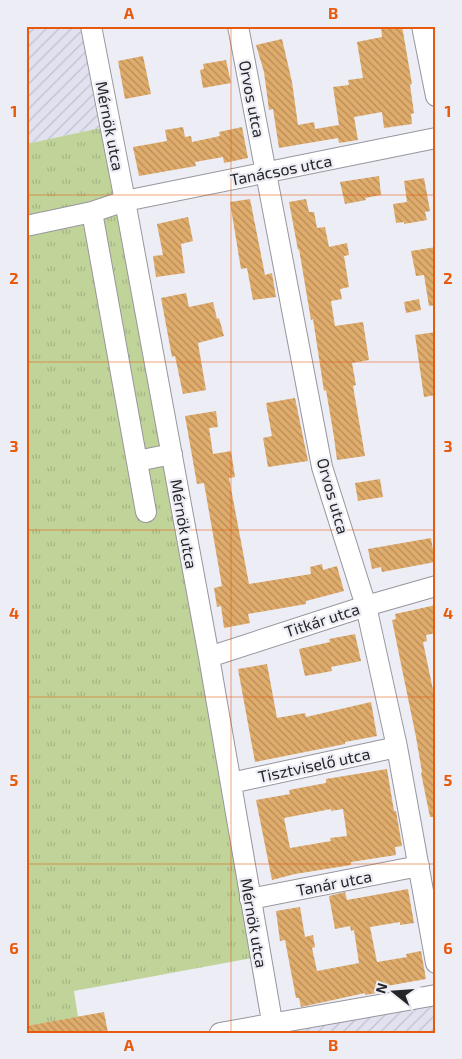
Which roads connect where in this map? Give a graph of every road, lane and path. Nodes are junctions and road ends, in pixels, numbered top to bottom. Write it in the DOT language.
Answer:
graph roads {
  1 [pos="91,26"];
  2 [pos="238,26"];
  3 [pos="422,26"];
  4 [pos="436,96"];
  5 [pos="436,138"];
  6 [pos="266,173"];
  7 [pos="125,201"];
  8 [pos="92,212"];
  9 [pos="26,226"];
  10 [pos="172,454"];
  11 [pos="137,461"];
  12 [pos="146,512"];
  13 [pos="436,586"];
  14 [pos="366,606"];
  15 [pos="209,657"];
  16 [pos="397,747"];
  17 [pos="231,782"];
  18 [pos="419,866"];
  19 [pos="250,899"];
  20 [pos="436,963"];
  21 [pos="436,995"];
  22 [pos="273,1028"];
  23 [pos="220,1033"];
  1 -- 7 [label="street, Mérnök utca"];
  2 -- 6 [label="street, Orvos utca"];
  3 -- 4 [label="street"];
  5 -- 6 [label="street, Tanácsos utca"];
  6 -- 7 [label="street, Tanácsos utca"];
  6 -- 14 [label="street, Orvos utca"];
  7 -- 8 [label="street, Tanácsos utca"];
  7 -- 10 [label="street, Mérnök utca"];
  8 -- 9 [label="street, Tanácsos utca"];
  8 -- 11 [label="street"];
  10 -- 11 [label="street"];
  10 -- 15 [label="street, Mérnök utca"];
  11 -- 12 [label="street"];
  13 -- 14 [label="street, Titkár utca"];
  14 -- 15 [label="street, Titkár utca"];
  14 -- 16 [label="street, Orvos utca"];
  15 -- 17 [label="street, Mérnök utca"];
  16 -- 17 [label="street, Tisztviselő utca"];
  16 -- 18 [label="street, Orvos utca"];
  17 -- 19 [label="street, Mérnök utca"];
  18 -- 19 [label="street, Tanár utca"];
  18 -- 20 [label="street, Orvos utca"];
  19 -- 22 [label="street, Mérnök utca"];
  21 -- 22 [label="street"];
  22 -- 23 [label="street"];
}
